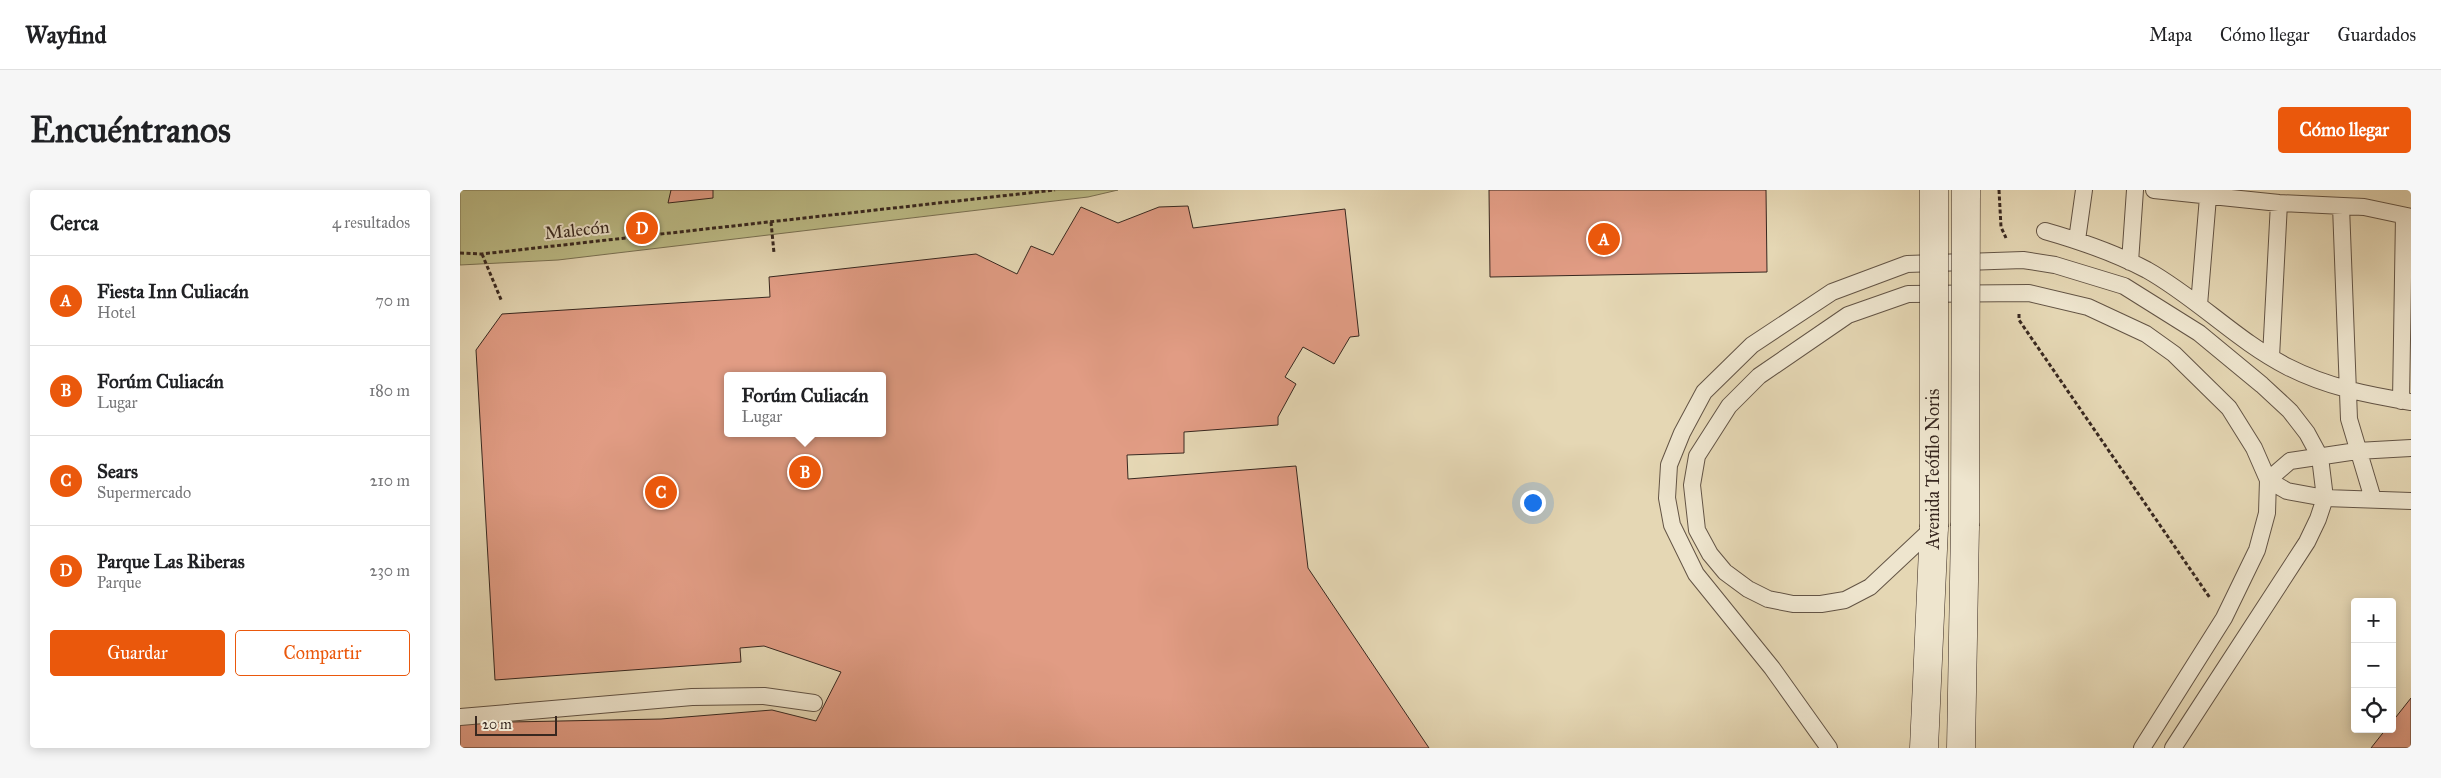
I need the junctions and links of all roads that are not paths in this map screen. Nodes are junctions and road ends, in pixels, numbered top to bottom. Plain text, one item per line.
1 (1934, 190) edge
2 (1966, 190) edge
3 (2084, 190) edge
4 (2135, 190) edge
5 (2154, 190) edge
6 (2208, 197) junction
7 (2279, 203) junction
8 (2341, 206) junction
9 (2408, 216) edge
10 (2045, 231) dead end
11 (2077, 240) junction
12 (2130, 262) junction
13 (2199, 305) junction
14 (2271, 358) junction
15 (2348, 391) junction
16 (1704, 392) junction
17 (2406, 402) edge
18 (1729, 406) junction
19 (2411, 448) edge
20 (2357, 451) junction
21 (2320, 457) junction
22 (2268, 480) junction
23 (2324, 498) junction
24 (2373, 499) junction
25 (2411, 501) edge
26 (1934, 527) junction
27 (814, 703) dead end
28 (460, 717) edge
29 (1966, 742) edge
30 (1829, 748) edge
31 (1924, 748) edge
32 (2142, 748) edge
33 (2173, 748) edge

1 - 26 main road, Avenida Teófilo Noris, bridge
2 - 29 main road, Avenida Teófilo Noris, bridge
3 - 11 lane
4 - 12 lane
5 - 6 lane
6 - 7 lane
6 - 13 lane
7 - 8 lane
7 - 14 lane
8 - 9 lane
8 - 15 lane
9 - 17 lane
10 - 11 lane
11 - 12 lane
12 - 13 lane
13 - 14 lane
14 - 15 lane
15 - 17 lane
15 - 20 lane
16 - 18 lane
16 - 21 lane
16 - 30 lane
18 - 22 lane
18 - 26 lane
19 - 20 lane
20 - 21 lane
20 - 24 lane
21 - 22 lane
21 - 23 lane
22 - 23 lane
22 - 32 lane
23 - 24 lane
23 - 33 lane
24 - 25 lane
26 - 31 main road, Avenida Teófilo Noris
27 - 28 lane

